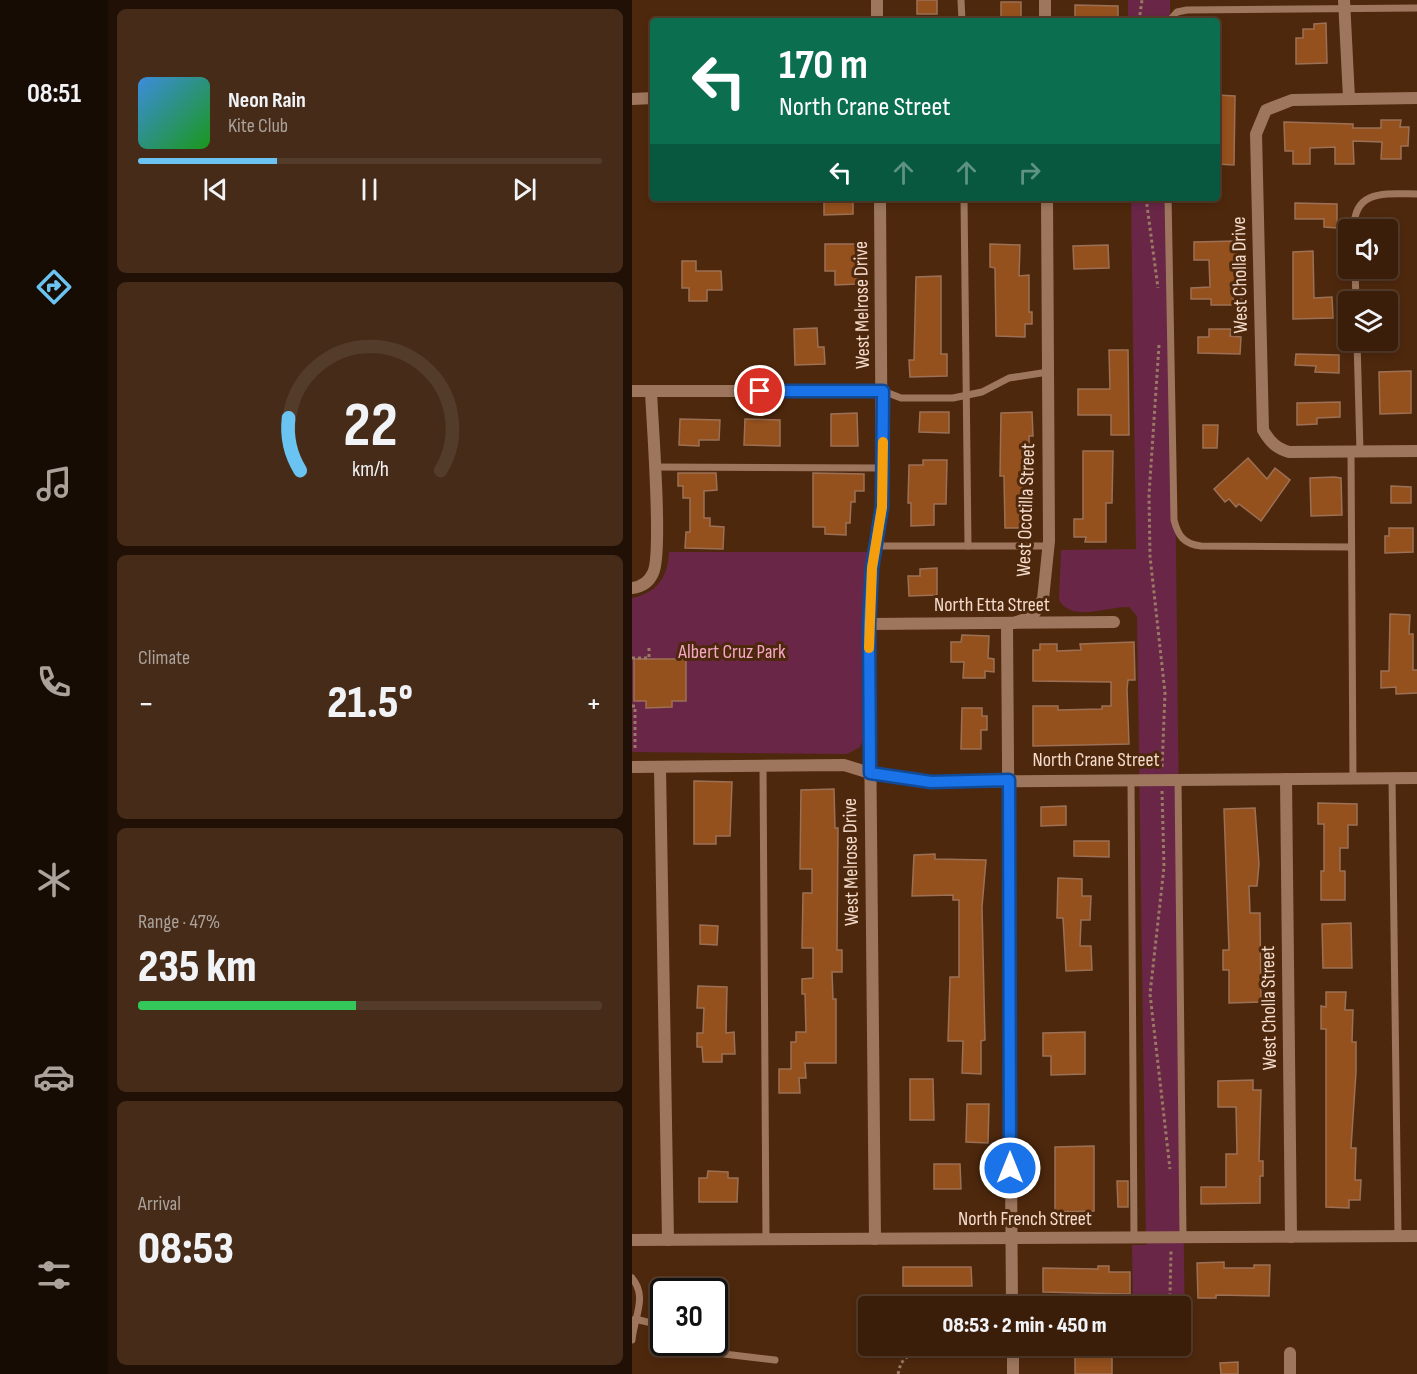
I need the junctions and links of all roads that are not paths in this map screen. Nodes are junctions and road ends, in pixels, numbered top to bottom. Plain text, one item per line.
1 (877, 0) edge
2 (961, 0) edge
3 (1045, 0) edge
4 (1344, 4) edge
5 (1418, 8) edge
6 (877, 18) edge
7 (962, 18) edge
8 (1045, 18) edge
9 (1172, 18) edge
10 (650, 98) edge
11 (1349, 98) junction
12 (1418, 98) edge
13 (632, 99) edge
14 (1418, 194) edge
15 (880, 201) edge
16 (964, 201) edge
17 (1047, 201) edge
18 (1168, 201) edge
19 (1356, 219) edge
20 (1357, 351) edge
21 (1048, 372) junction
22 (632, 391) edge
23 (651, 391) junction
24 (883, 391) junction
25 (966, 396) junction
26 (1418, 451) edge
27 (1355, 453) junction
28 (654, 467) junction
29 (882, 468) junction
30 (876, 546) junction
31 (968, 546) junction
32 (1048, 546) junction
33 (1351, 547) junction
34 (632, 588) edge
35 (1114, 622) dead end
36 (869, 624) junction
37 (1007, 625) junction
38 (763, 766) junction
39 (632, 767) edge
40 (660, 768) junction
41 (870, 773) junction
42 (1392, 778) junction
43 (1418, 778) edge
44 (1131, 779) junction
45 (1178, 779) junction
46 (1286, 779) junction
47 (1353, 779) junction
48 (1009, 780) junction
49 (1398, 1236) junction
50 (1418, 1236) edge
51 (1177, 1237) junction
52 (1291, 1237) junction
53 (1010, 1238) junction
54 (1134, 1238) junction
55 (766, 1239) junction
56 (875, 1239) junction
57 (632, 1240) edge
58 (668, 1240) junction
59 (632, 1278) edge
60 (1012, 1296) edge
61 (635, 1319) junction
62 (650, 1323) edge
63 (632, 1340) edge
64 (1290, 1353) dead end
65 (728, 1354) edge
66 (1013, 1356) edge
67 (774, 1360) dead end
68 (1013, 1374) edge
69 (1290, 1374) edge

1 - 6 street
2 - 7 lane
3 - 8 street
4 - 5 lane
4 - 9 lane
4 - 11 street
10 - 13 street
11 - 12 street, West Cholla Drive
11 - 27 street, West Cholla Drive
14 - 19 lane
15 - 24 street, West Melrose Drive
16 - 25 lane
17 - 21 street, West Ocotilla Street
18 - 33 lane
20 - 27 lane
21 - 25 lane
21 - 32 street, West Ocotilla Street
22 - 23 street
23 - 24 street
23 - 28 street
24 - 25 lane
24 - 29 street, West Melrose Drive
25 - 31 lane
26 - 27 street, West Cholla Drive
27 - 33 lane
28 - 29 lane
28 - 34 street
29 - 30 street, West Melrose Drive
30 - 31 lane
30 - 36 street, West Melrose Drive
31 - 32 lane
32 - 37 street, West Ocotilla Street
33 - 47 lane
35 - 37 street, North Etta Street
36 - 37 street, North Etta Street
36 - 41 street, West Melrose Drive
37 - 48 street
38 - 40 street, North Crane Street
38 - 41 street, North Crane Street
38 - 55 lane
39 - 40 street, North Crane Street
40 - 58 street
41 - 48 street, North Crane Street
41 - 56 street, West Melrose Drive
42 - 43 street, North Crane Street
42 - 47 street, North Crane Street
42 - 49 lane
44 - 45 street, North Crane Street
44 - 48 street, North Crane Street
44 - 54 lane
45 - 46 street, North Crane Street
45 - 51 lane
46 - 47 street, North Crane Street
46 - 52 street, West Cholla Street
48 - 53 street
49 - 50 street, North French Street
49 - 52 street, North French Street
51 - 52 street, North French Street
51 - 54 street, North French Street
53 - 54 street, North French Street
53 - 56 street, North French Street
53 - 60 street
55 - 56 street, North French Street
55 - 58 street, North French Street
57 - 58 street, North French Street
59 - 61 lane
61 - 62 lane
61 - 63 lane
64 - 69 street
65 - 67 lane
66 - 68 street

